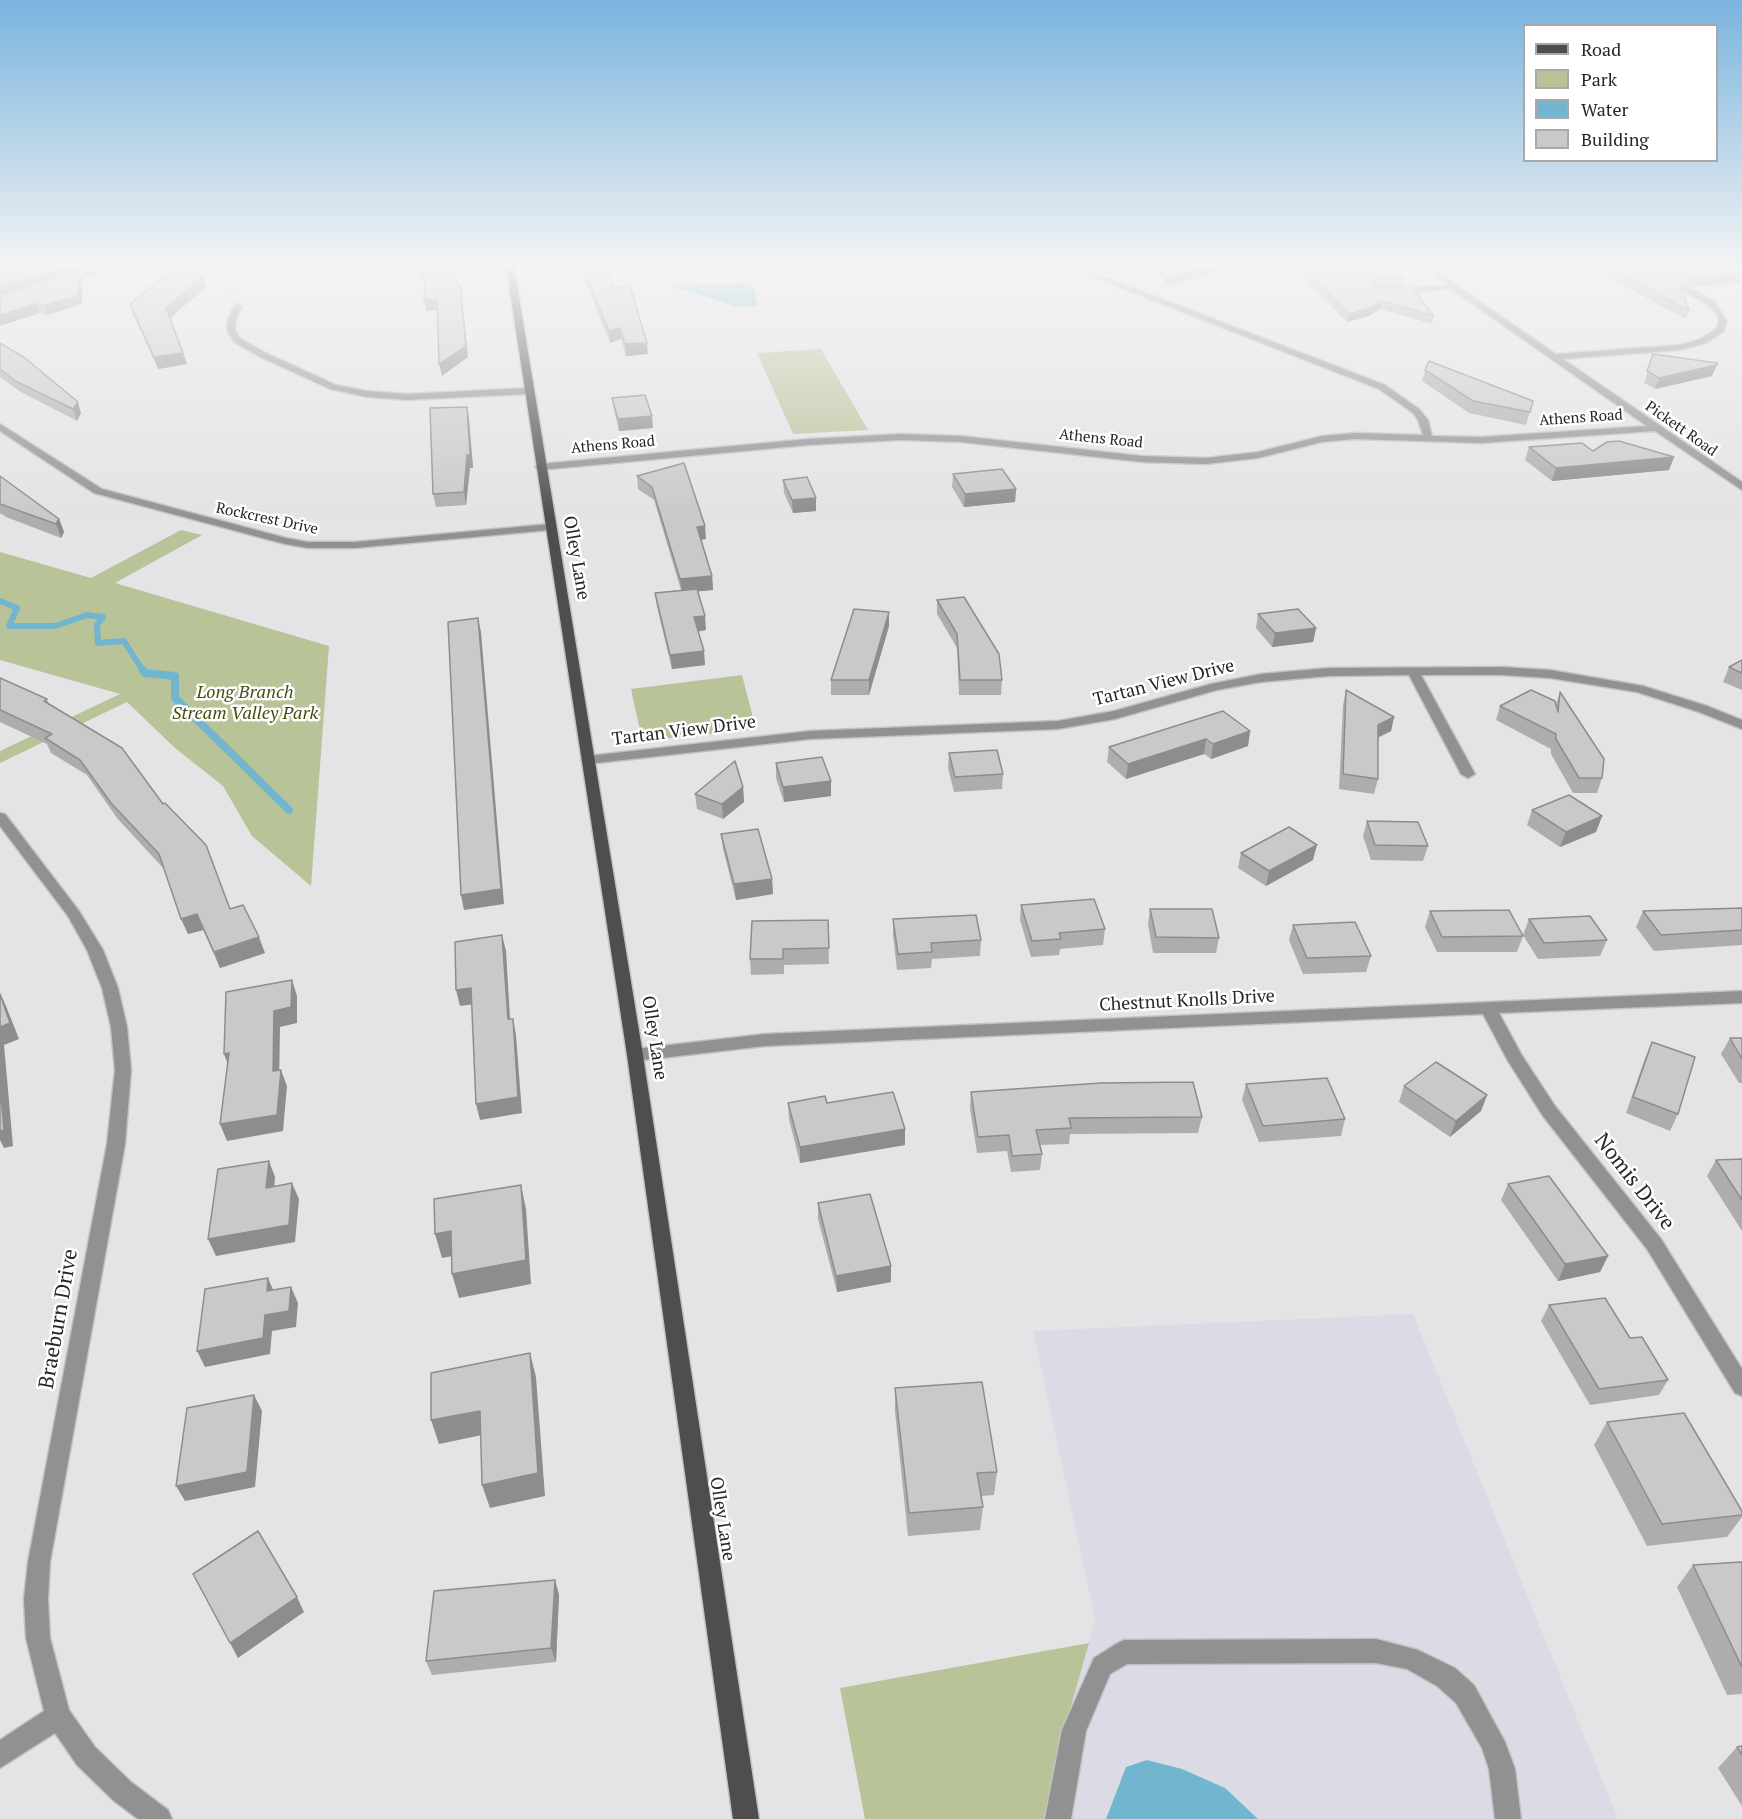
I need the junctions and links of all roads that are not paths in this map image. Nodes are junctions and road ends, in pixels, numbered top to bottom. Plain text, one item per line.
1 (256, 351) edge
2 (522, 351) edge
3 (1289, 351) edge
4 (1546, 351) edge
5 (1636, 351) edge
6 (1555, 357) junction
7 (528, 391) junction
8 (0, 428) edge
9 (1656, 428) junction
10 (1428, 437) junction
11 (540, 467) junction
12 (1742, 487) edge
13 (549, 527) junction
14 (1413, 672) junction
15 (1742, 726) edge
16 (588, 760) junction
17 (1468, 774) dead end
18 (0, 816) edge
19 (1742, 997) edge
20 (1487, 1007) junction
21 (635, 1055) junction
22 (1742, 1387) edge
23 (58, 1716) junction
24 (0, 1755) edge
25 (159, 1819) edge
26 (746, 1819) edge
27 (1058, 1819) edge
28 (1508, 1819) edge

1 - 7 street
2 - 7 main road, Olley Lane
3 - 10 street
4 - 6 street, Pickett Road
5 - 6 street
6 - 9 street, Pickett Road
7 - 11 main road, Olley Lane
8 - 13 street, Rockcrest Drive
9 - 10 street, Athens Road
9 - 12 street, Pickett Road
10 - 11 street, Athens Road
11 - 13 main road, Olley Lane
13 - 16 main road, Olley Lane
14 - 15 street, Tartan View Drive
14 - 16 street, Tartan View Drive
14 - 17 street
16 - 21 main road, Olley Lane
18 - 23 street, Braeburn Drive
19 - 20 street, Chestnut Knolls Drive
20 - 21 street, Chestnut Knolls Drive
20 - 22 street, Nomis Drive
21 - 26 main road, Olley Lane
23 - 24 street
23 - 25 street, Braeburn Drive
27 - 28 street

